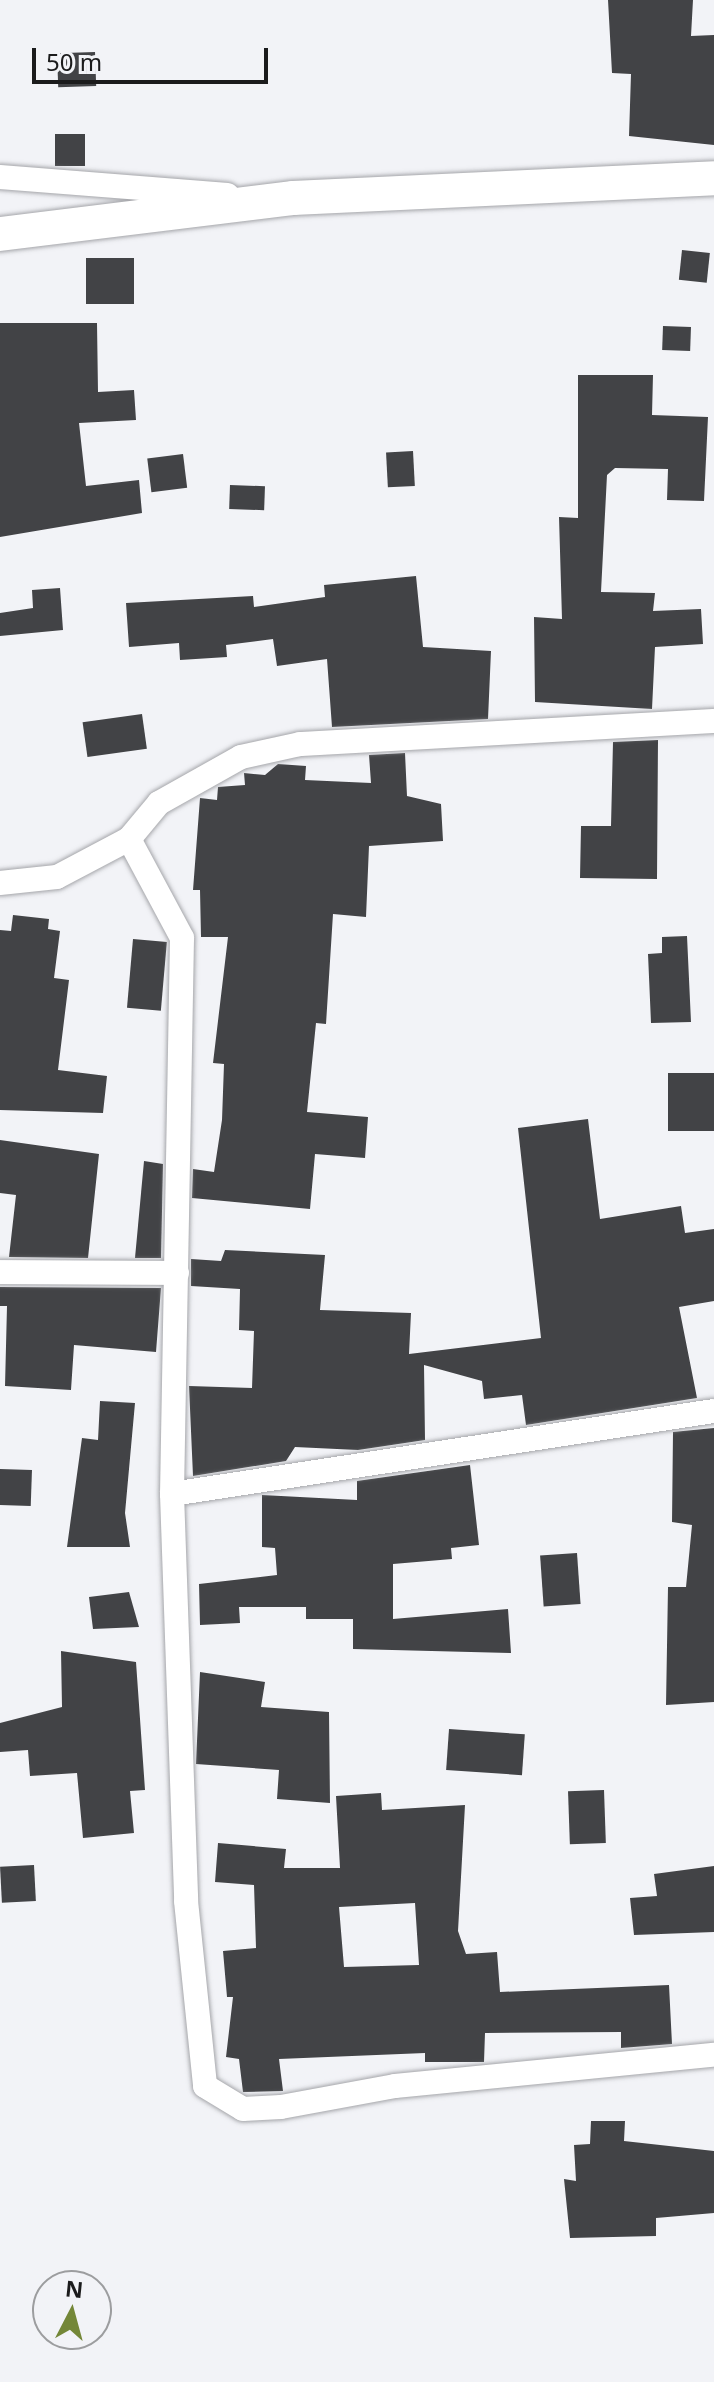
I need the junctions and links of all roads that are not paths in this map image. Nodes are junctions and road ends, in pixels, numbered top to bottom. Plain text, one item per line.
1 (0, 177) edge
2 (714, 178) edge
3 (294, 198) junction
4 (0, 234) edge
5 (714, 721) edge
6 (129, 839) junction
7 (0, 883) edge
8 (0, 1272) edge
9 (177, 1273) junction
10 (714, 1411) edge
11 (172, 1494) junction
12 (714, 2055) edge

1 - 3 street
2 - 3 street
3 - 4 street
5 - 6 street
6 - 7 street
6 - 9 street
8 - 9 street
9 - 11 street
10 - 11 street
11 - 12 street

